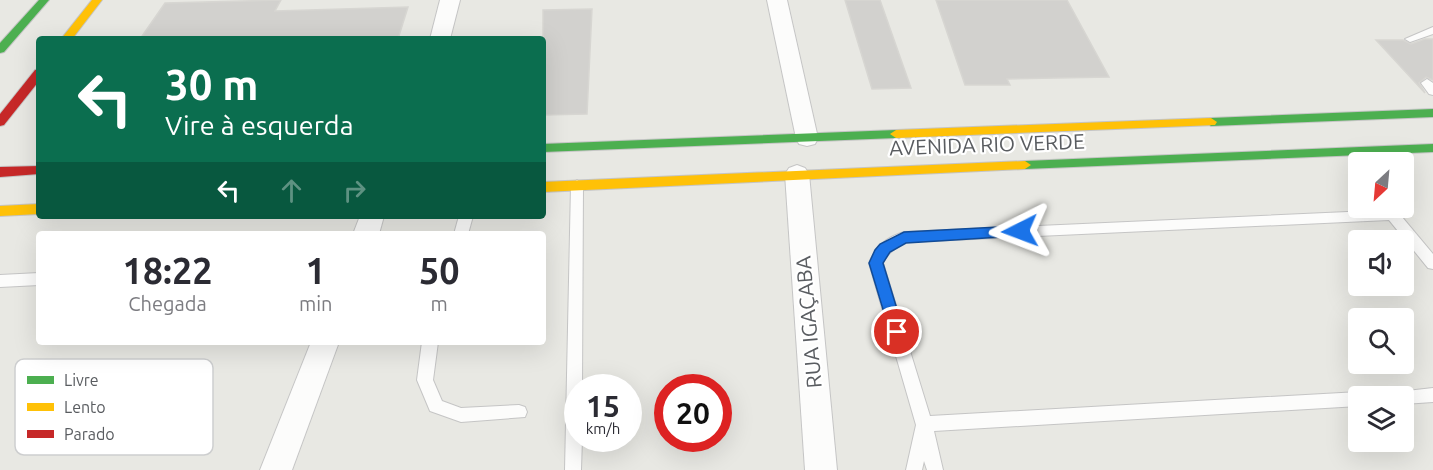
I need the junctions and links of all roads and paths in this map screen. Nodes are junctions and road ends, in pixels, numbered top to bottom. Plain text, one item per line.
1 (44, 0) edge
2 (97, 0) edge
3 (450, 0) edge
4 (777, 0) edge
5 (1433, 30) edge
6 (68, 36) edge
7 (441, 36) edge
8 (1410, 39) dead end
9 (0, 50) edge
10 (36, 77) edge
11 (1433, 113) edge
12 (0, 122) edge
13 (807, 138) junction
14 (546, 148) edge
15 (1433, 148) edge
16 (36, 170) edge
17 (0, 172) edge
18 (797, 174) junction
19 (578, 185) junction
20 (546, 187) edge
21 (36, 209) edge
22 (0, 211) edge
23 (1433, 264) edge
24 (36, 279) edge
25 (0, 281) edge
26 (324, 345) edge
27 (430, 345) edge
28 (1433, 395) edge
29 (1414, 396) edge
30 (1348, 400) edge
31 (519, 412) dead end
32 (924, 423) junction
33 (276, 470) edge
34 (573, 470) edge
35 (821, 470) edge
36 (914, 470) edge
37 (935, 470) edge

1 - 9 main road
2 - 6 main road
3 - 7 street
4 - 13 street
5 - 8 lane
10 - 12 main road
11 - 13 main road, AVENIDA RIO VERDE
13 - 14 main road, AVENIDA RIO VERDE
15 - 18 main road, AVENIDA RIO VERDE
16 - 17 main road
18 - 19 main road, AVENIDA RIO VERDE
18 - 35 street, RUA IGAÇABA
19 - 20 main road, AVENIDA RIO VERDE
19 - 34 lane
21 - 22 main road
23 - 32 lane
24 - 25 lane
26 - 33 street
27 - 31 lane
28 - 29 lane
30 - 32 lane
32 - 36 lane
32 - 37 lane

